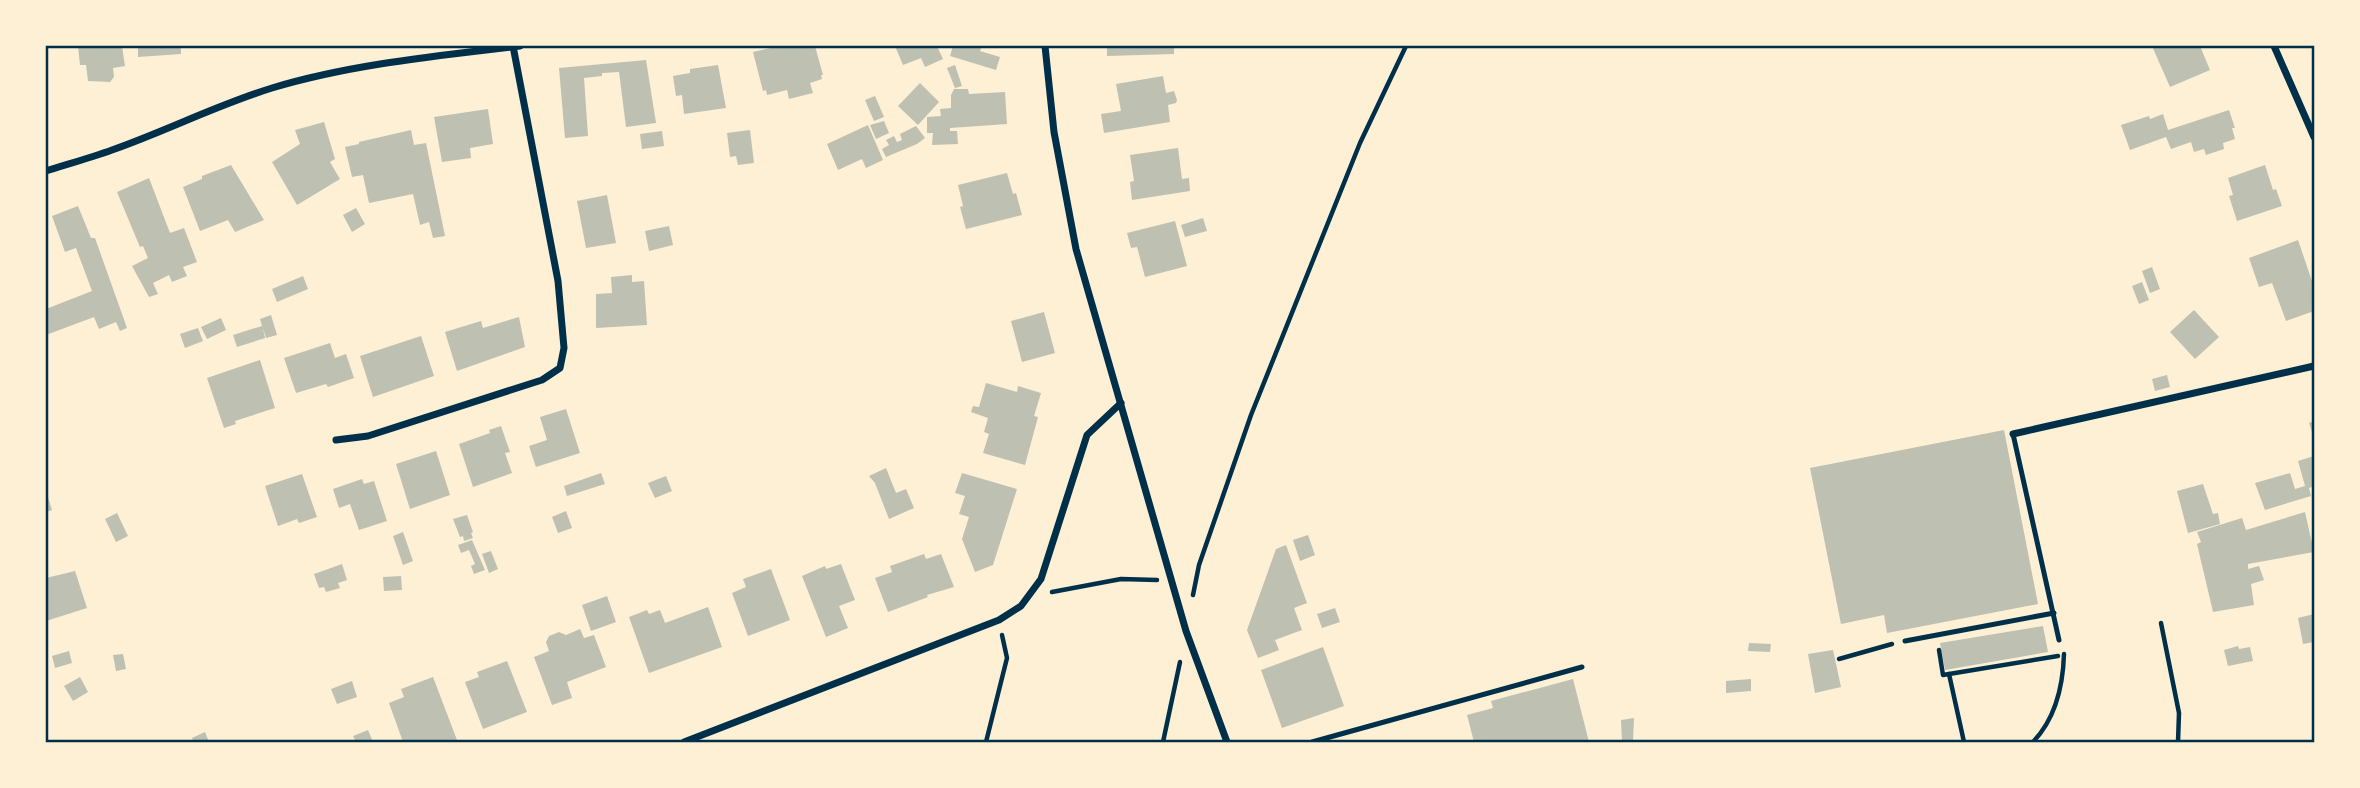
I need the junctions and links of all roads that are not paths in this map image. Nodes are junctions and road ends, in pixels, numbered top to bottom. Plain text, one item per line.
1 (513, 46) edge
2 (520, 46) edge
3 (1045, 46) edge
4 (2274, 46) edge
5 (2315, 136) edge
6 (46, 171) edge
7 (2315, 366) edge
8 (1121, 403) junction
9 (2013, 433) joint
10 (336, 440) dead end
11 (2054, 613) junction
12 (2059, 640) road end
13 (1905, 641) road end
14 (1581, 667) dead end
15 (684, 743) edge
16 (1227, 743) edge
17 (1312, 743) edge

1 - 2 street
1 - 6 street
1 - 10 street
3 - 8 street
4 - 5 street
7 - 9 street
8 - 15 street
8 - 16 street
9 - 11 lane
11 - 12 lane
11 - 13 lane
14 - 17 lane

